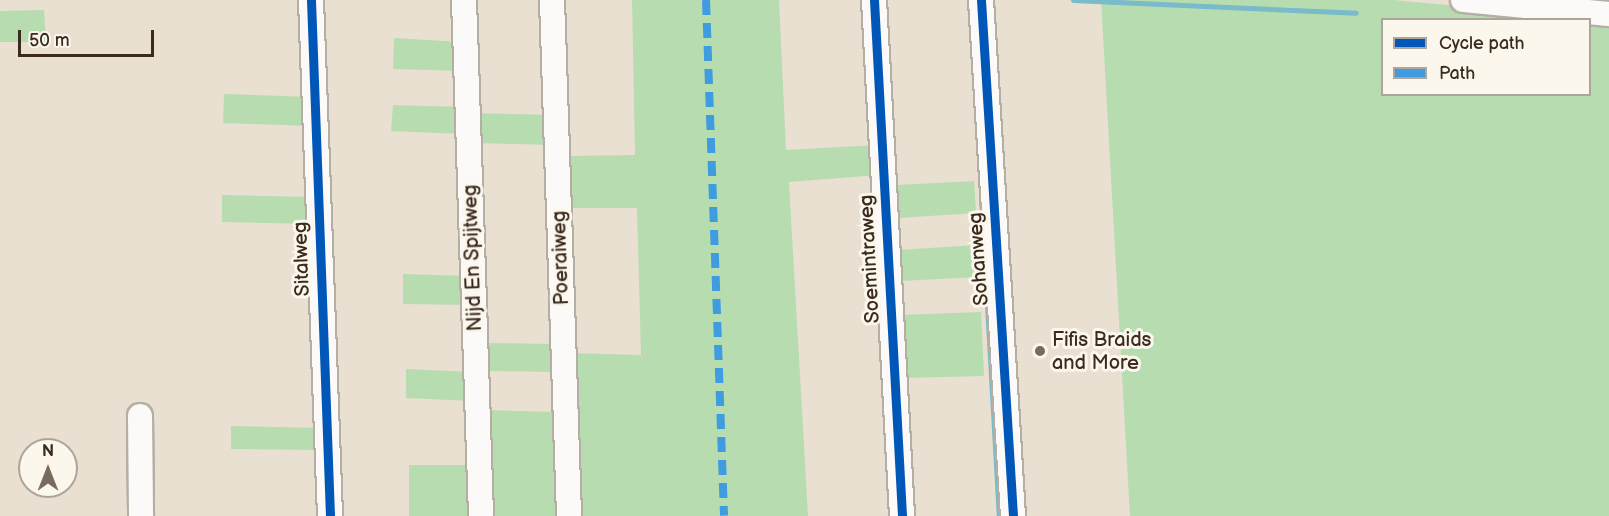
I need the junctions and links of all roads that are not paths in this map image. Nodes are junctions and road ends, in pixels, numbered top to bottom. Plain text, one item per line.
1 (311, 0) edge
2 (464, 0) edge
3 (552, 0) edge
4 (874, 0) edge
5 (981, 0) edge
6 (1463, 0) edge
7 (1609, 14) edge
8 (140, 416) dead end
9 (141, 516) edge
10 (330, 516) edge
11 (481, 516) edge
12 (569, 516) edge
13 (902, 516) edge
14 (1013, 516) edge

1 - 10 street, Sitalweg
2 - 11 street, Nijd En Spijtweg
3 - 12 street, Poeraiweg
4 - 13 street, Soemintraweg
5 - 14 street, Sohanweg
6 - 7 street
8 - 9 street

